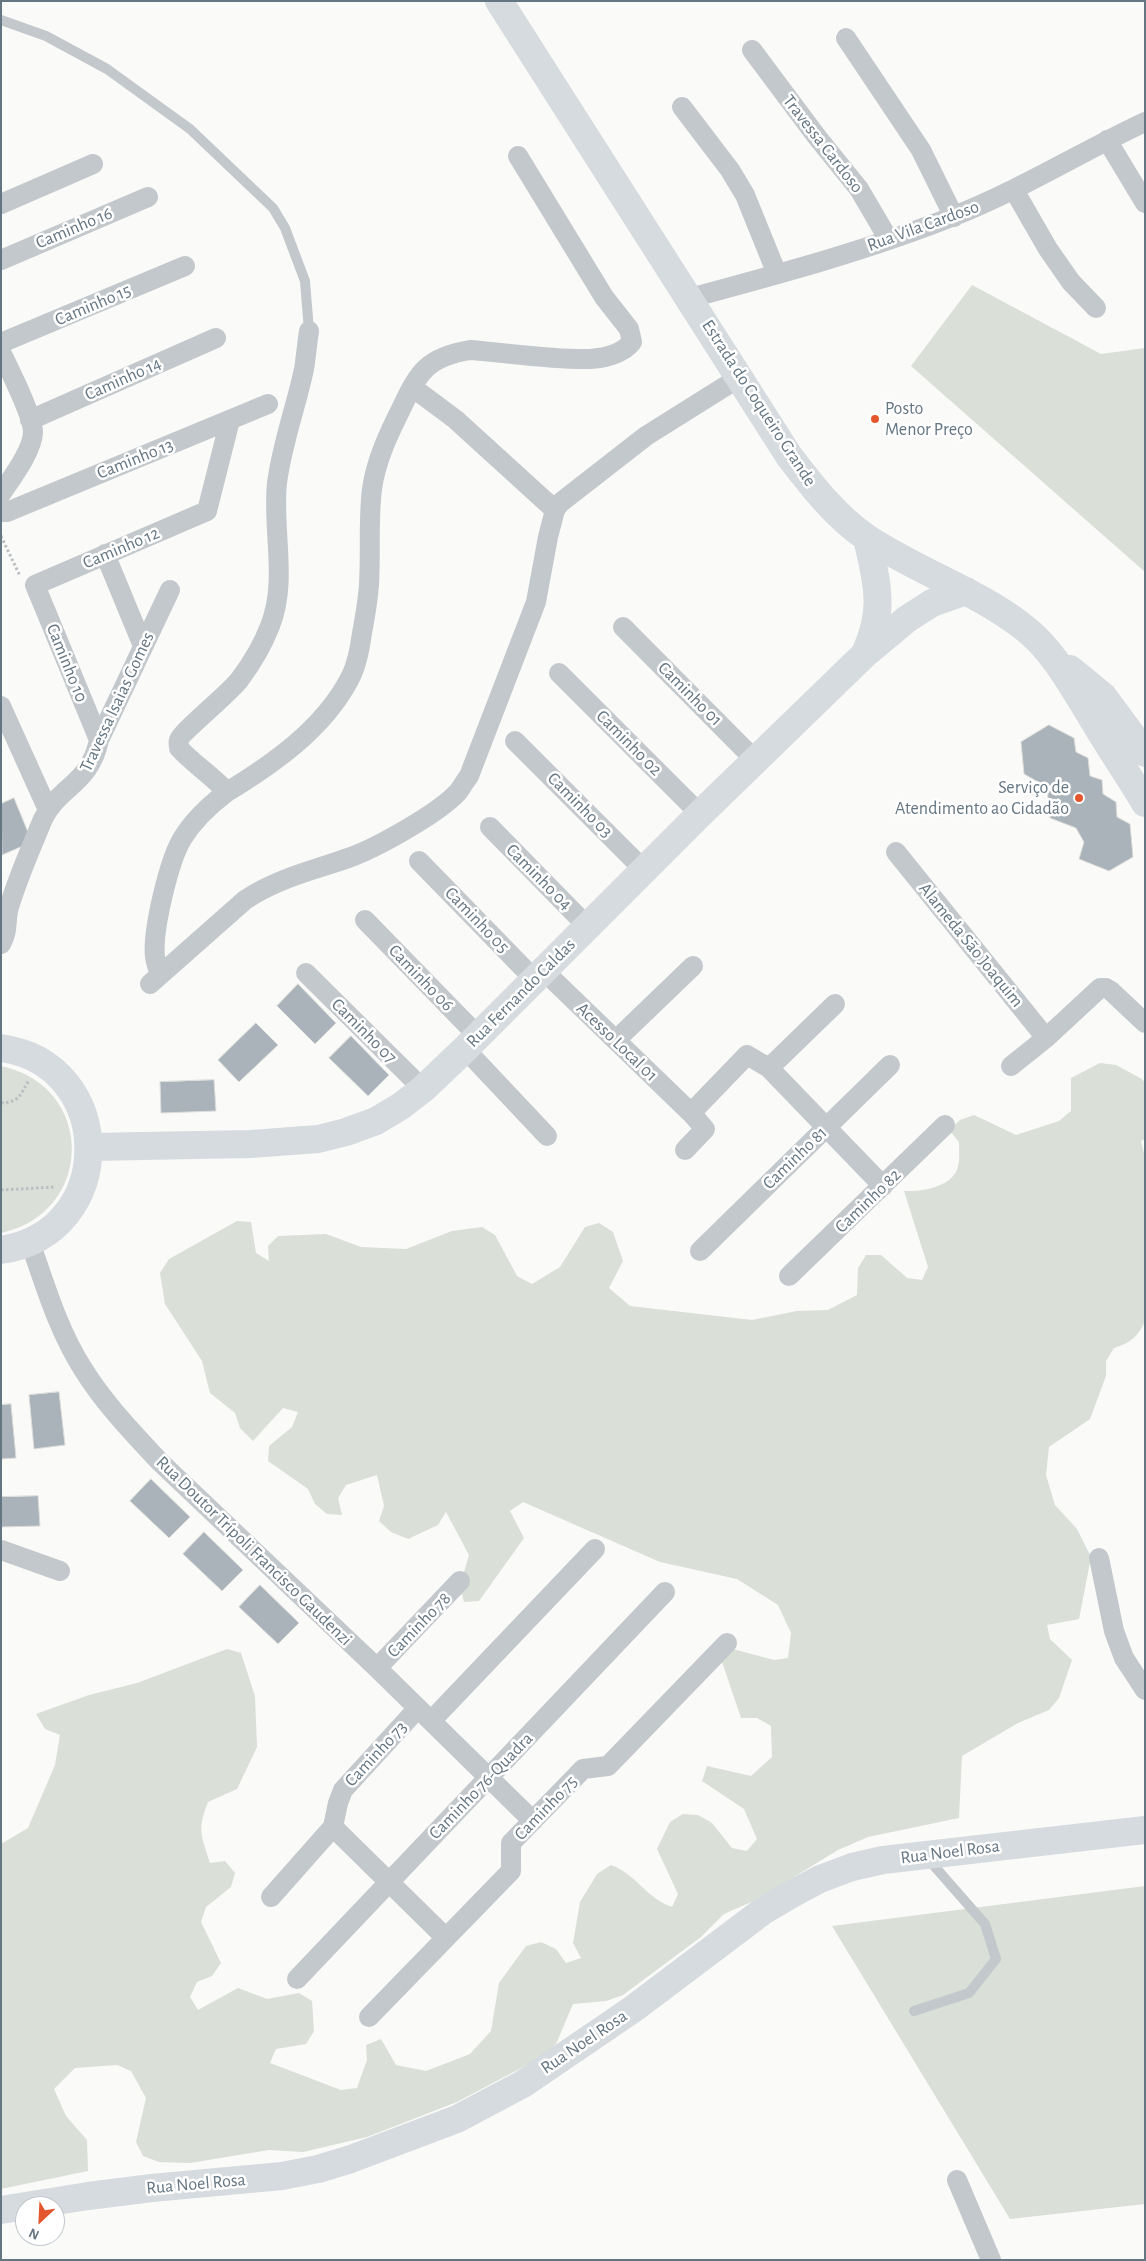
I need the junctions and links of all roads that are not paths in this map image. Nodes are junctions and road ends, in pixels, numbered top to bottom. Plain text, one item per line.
1 (499, 1) edge
2 (1, 20) edge
3 (846, 38) dead end
4 (752, 50) dead end
5 (682, 106) dead end
6 (1145, 122) edge
7 (1107, 140) junction
8 (518, 156) dead end
9 (93, 164) dead end
10 (1014, 190) junction
11 (148, 197) dead end
12 (1145, 203) edge
13 (1, 204) edge
14 (954, 217) junction
15 (889, 240) junction
16 (1, 260) edge
17 (185, 266) dead end
18 (777, 274) junction
19 (690, 298) junction
20 (1096, 308) dead end
21 (308, 331) joint
22 (216, 338) dead end
23 (1, 343) edge
24 (1, 352) edge
25 (740, 377) junction
26 (412, 387) junction
27 (268, 404) dead end
28 (30, 420) junction
29 (230, 420) junction
30 (1, 494) edge
31 (555, 510) junction
32 (1, 512) edge
33 (867, 538) junction
34 (105, 554) junction
35 (35, 585) joint
36 (170, 590) dead end
37 (966, 591) junction
38 (878, 606) junction
39 (906, 619) junction
40 (624, 627) dead end
41 (143, 646) junction
42 (1048, 652) junction
43 (865, 654) junction
44 (559, 673) dead end
45 (1, 706) edge
46 (99, 740) junction
47 (515, 741) dead end
48 (1145, 753) edge
49 (756, 761) junction
50 (227, 792) junction
51 (1145, 803) edge
52 (48, 810) junction
53 (700, 814) junction
54 (490, 827) dead end
55 (896, 852) dead end
56 (419, 861) dead end
57 (644, 870) junction
58 (4, 903) edge
59 (365, 920) dead end
60 (588, 927) junction
61 (1, 944) edge
62 (693, 966) dead end
63 (306, 973) dead end
64 (539, 975) junction
65 (835, 1004) dead end
66 (1145, 1023) edge
67 (1046, 1038) junction
68 (616, 1040) junction
69 (472, 1042) junction
70 (1, 1048) edge
71 (890, 1065) dead end
72 (1011, 1066) dead end
73 (768, 1068) junction
74 (423, 1089) junction
75 (690, 1113) junction
76 (945, 1125) dead end
77 (826, 1127) junction
78 (547, 1136) dead end
79 (90, 1147) junction
80 (685, 1150) dead end
81 (883, 1186) junction
82 (30, 1242) junction
83 (1, 1250) edge
84 (700, 1251) dead end
85 (789, 1276) dead end
86 (595, 1549) dead end
87 (1, 1550) edge
88 (1099, 1558) dead end
89 (60, 1571) dead end
90 (460, 1581) dead end
91 (665, 1592) dead end
92 (727, 1644) dead end
93 (377, 1668) junction
94 (1145, 1690) edge
95 (424, 1715) junction
96 (489, 1778) junction
97 (533, 1821) junction
98 (333, 1827) junction
99 (1145, 1830) edge
100 (924, 1854) junction
101 (389, 1882) junction
102 (271, 1897) dead end
103 (446, 1938) junction
104 (297, 1979) dead end
105 (914, 2011) dead end
106 (369, 2017) dead end
107 (957, 2180) dead end
108 (1, 2210) edge
109 (991, 2260) edge

1 - 19 main road, Estrada do Coqueiro Grande
2 - 21 lane
3 - 14 street
4 - 15 street, Travessa Cardoso
5 - 18 street
6 - 7 street, Rua Vila Cardoso
7 - 10 street, Rua Vila Cardoso
7 - 12 street
8 - 26 street
9 - 13 street
10 - 14 street, Rua Vila Cardoso
10 - 20 street
11 - 16 street, Caminho 16
14 - 15 street, Rua Vila Cardoso
15 - 18 street, Rua Vila Cardoso
17 - 23 street, Caminho 15
18 - 19 street, Rua Vila Cardoso
19 - 25 main road, Estrada do Coqueiro Grande
21 - 50 street
22 - 28 street, Caminho 14
24 - 28 street
25 - 31 street
25 - 33 main road, Estrada do Coqueiro Grande
26 - 31 street
26 - 50 street
27 - 29 street, Caminho 13
28 - 30 street
29 - 32 street, Caminho 13
29 - 34 street, Caminho 12
31 - 50 street
33 - 37 main road, Estrada do Coqueiro Grande
33 - 38 main road, Rua Fernando Caldas
34 - 35 street, Caminho 12
34 - 41 street
35 - 46 street, Caminho 10
36 - 41 street, Travessa Isaias Gomes
37 - 39 main road, Rua Fernando Caldas
37 - 42 main road, Estrada do Coqueiro Grande
38 - 39 main road
38 - 43 main road, Rua Fernando Caldas
39 - 43 main road, Rua Fernando Caldas
40 - 49 street, Caminho 01
41 - 46 street, Travessa Isaias Gomes
42 - 48 main road
42 - 51 main road, Estrada do Coqueiro Grande
43 - 49 main road, Rua Fernando Caldas
44 - 53 street, Caminho 02
45 - 52 street
46 - 52 street, Travessa Isaias Gomes
47 - 57 street, Caminho 03
49 - 53 main road, Rua Fernando Caldas
52 - 58 street, Travessa Isaias Gomes
53 - 57 main road, Rua Fernando Caldas
54 - 60 street, Caminho 04
55 - 67 street, Alameda São Joaquim
56 - 64 street, Caminho 05
57 - 60 main road, Rua Fernando Caldas
58 - 61 street, Travessa Isaias Gomes
59 - 69 street, Caminho 06
60 - 64 main road, Rua Fernando Caldas
62 - 68 street
63 - 74 street, Caminho 07
64 - 68 street, Acesso Local 01
64 - 69 main road, Rua Fernando Caldas
65 - 73 street
66 - 67 street
67 - 72 street
68 - 75 street, Acesso Local 01
69 - 74 main road, Rua Fernando Caldas
69 - 78 street, Caminho 06
70 - 79 main road
71 - 77 street, Caminho 81
73 - 75 street
73 - 77 street
74 - 79 main road, Rua Fernando Caldas
75 - 80 street
76 - 81 street, Caminho 82
77 - 81 street
77 - 84 street, Caminho 81
79 - 82 main road
81 - 85 street, Caminho 82
82 - 83 main road
82 - 93 street, Rua Doutor Trípoli Francisco Gaudenzi
86 - 95 street, Caminho 73
87 - 89 street
88 - 94 street
90 - 93 street, Caminho 78
91 - 96 street, Caminho 76-Quadra
92 - 97 street, Caminho 75
93 - 95 street, Rua Doutor Trípoli Francisco Gaudenzi
95 - 96 street, Rua Doutor Trípoli Francisco Gaudenzi
95 - 98 street, Caminho 73
96 - 97 street, Rua Doutor Trípoli Francisco Gaudenzi
96 - 101 street, Caminho 76-Quadra
97 - 103 street, Caminho 75
98 - 101 street
98 - 102 street, Caminho 73
99 - 100 main road, Rua Noel Rosa
100 - 105 lane
100 - 108 main road, Rua Noel Rosa
101 - 103 street
101 - 104 street, Caminho 76-Quadra
103 - 106 street, Caminho 75
107 - 109 street

